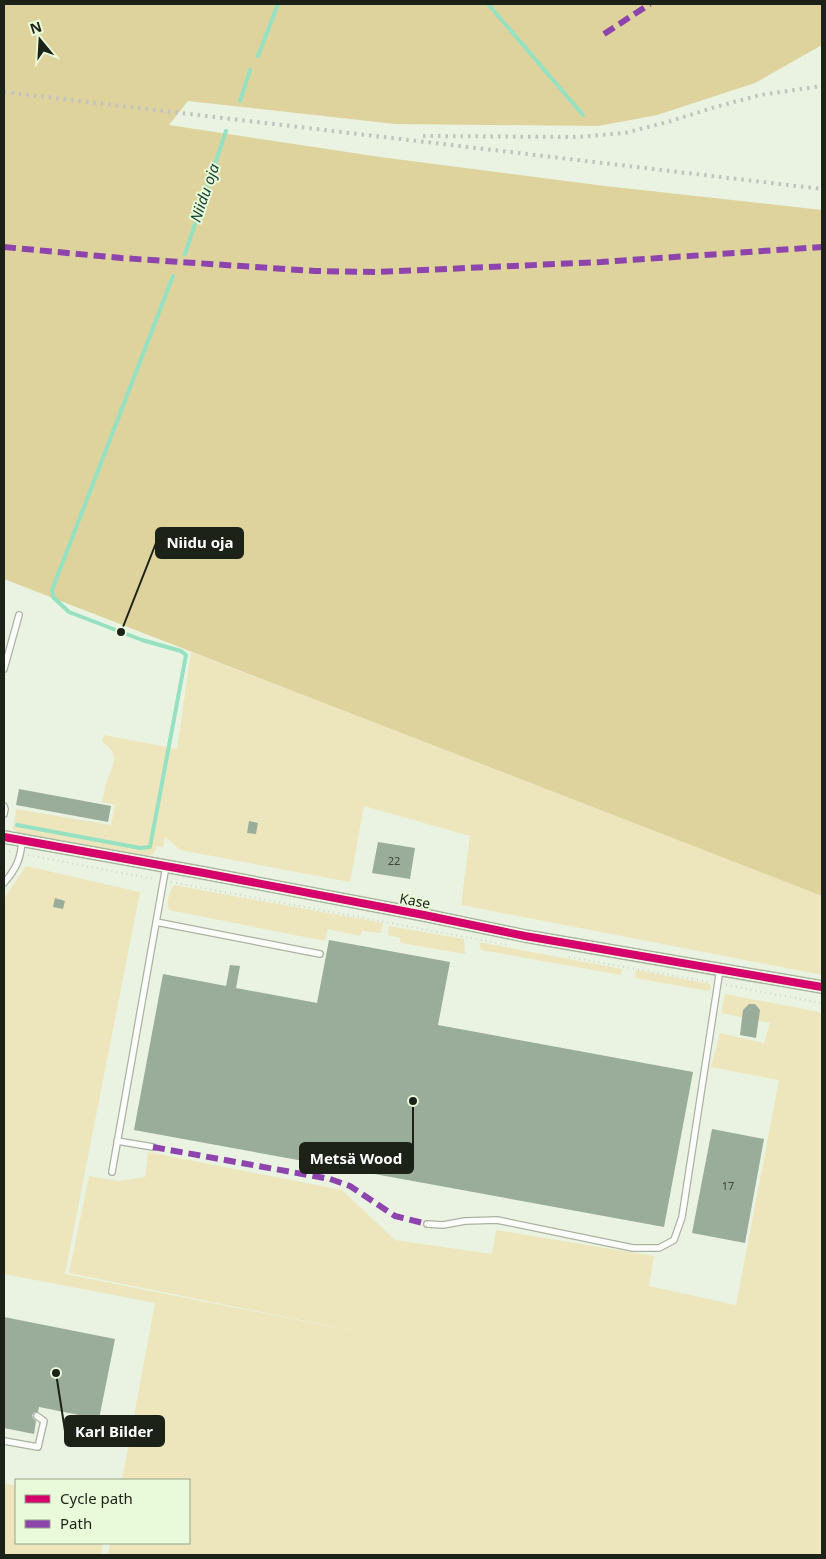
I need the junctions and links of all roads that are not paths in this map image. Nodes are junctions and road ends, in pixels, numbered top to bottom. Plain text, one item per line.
1 (19, 615) dead end
2 (4, 668) edge
3 (4, 806) edge
4 (4, 814) edge
5 (4, 837) edge
6 (22, 840) junction
7 (166, 866) junction
8 (4, 883) edge
9 (156, 922) junction
10 (320, 954) dead end
11 (720, 969) junction
12 (822, 987) edge
13 (117, 1141) junction
14 (153, 1147) dead end
15 (112, 1172) dead end
16 (427, 1224) dead end
17 (37, 1416) dead end
18 (4, 1441) edge

1 - 2 lane
3 - 4 lane
5 - 6 street, Kase
6 - 7 street, Kase
6 - 8 lane
7 - 9 lane
7 - 11 street, Kase
9 - 10 lane
9 - 13 lane
11 - 12 street, Kase
11 - 16 lane
13 - 14 lane
13 - 15 lane
17 - 18 lane

